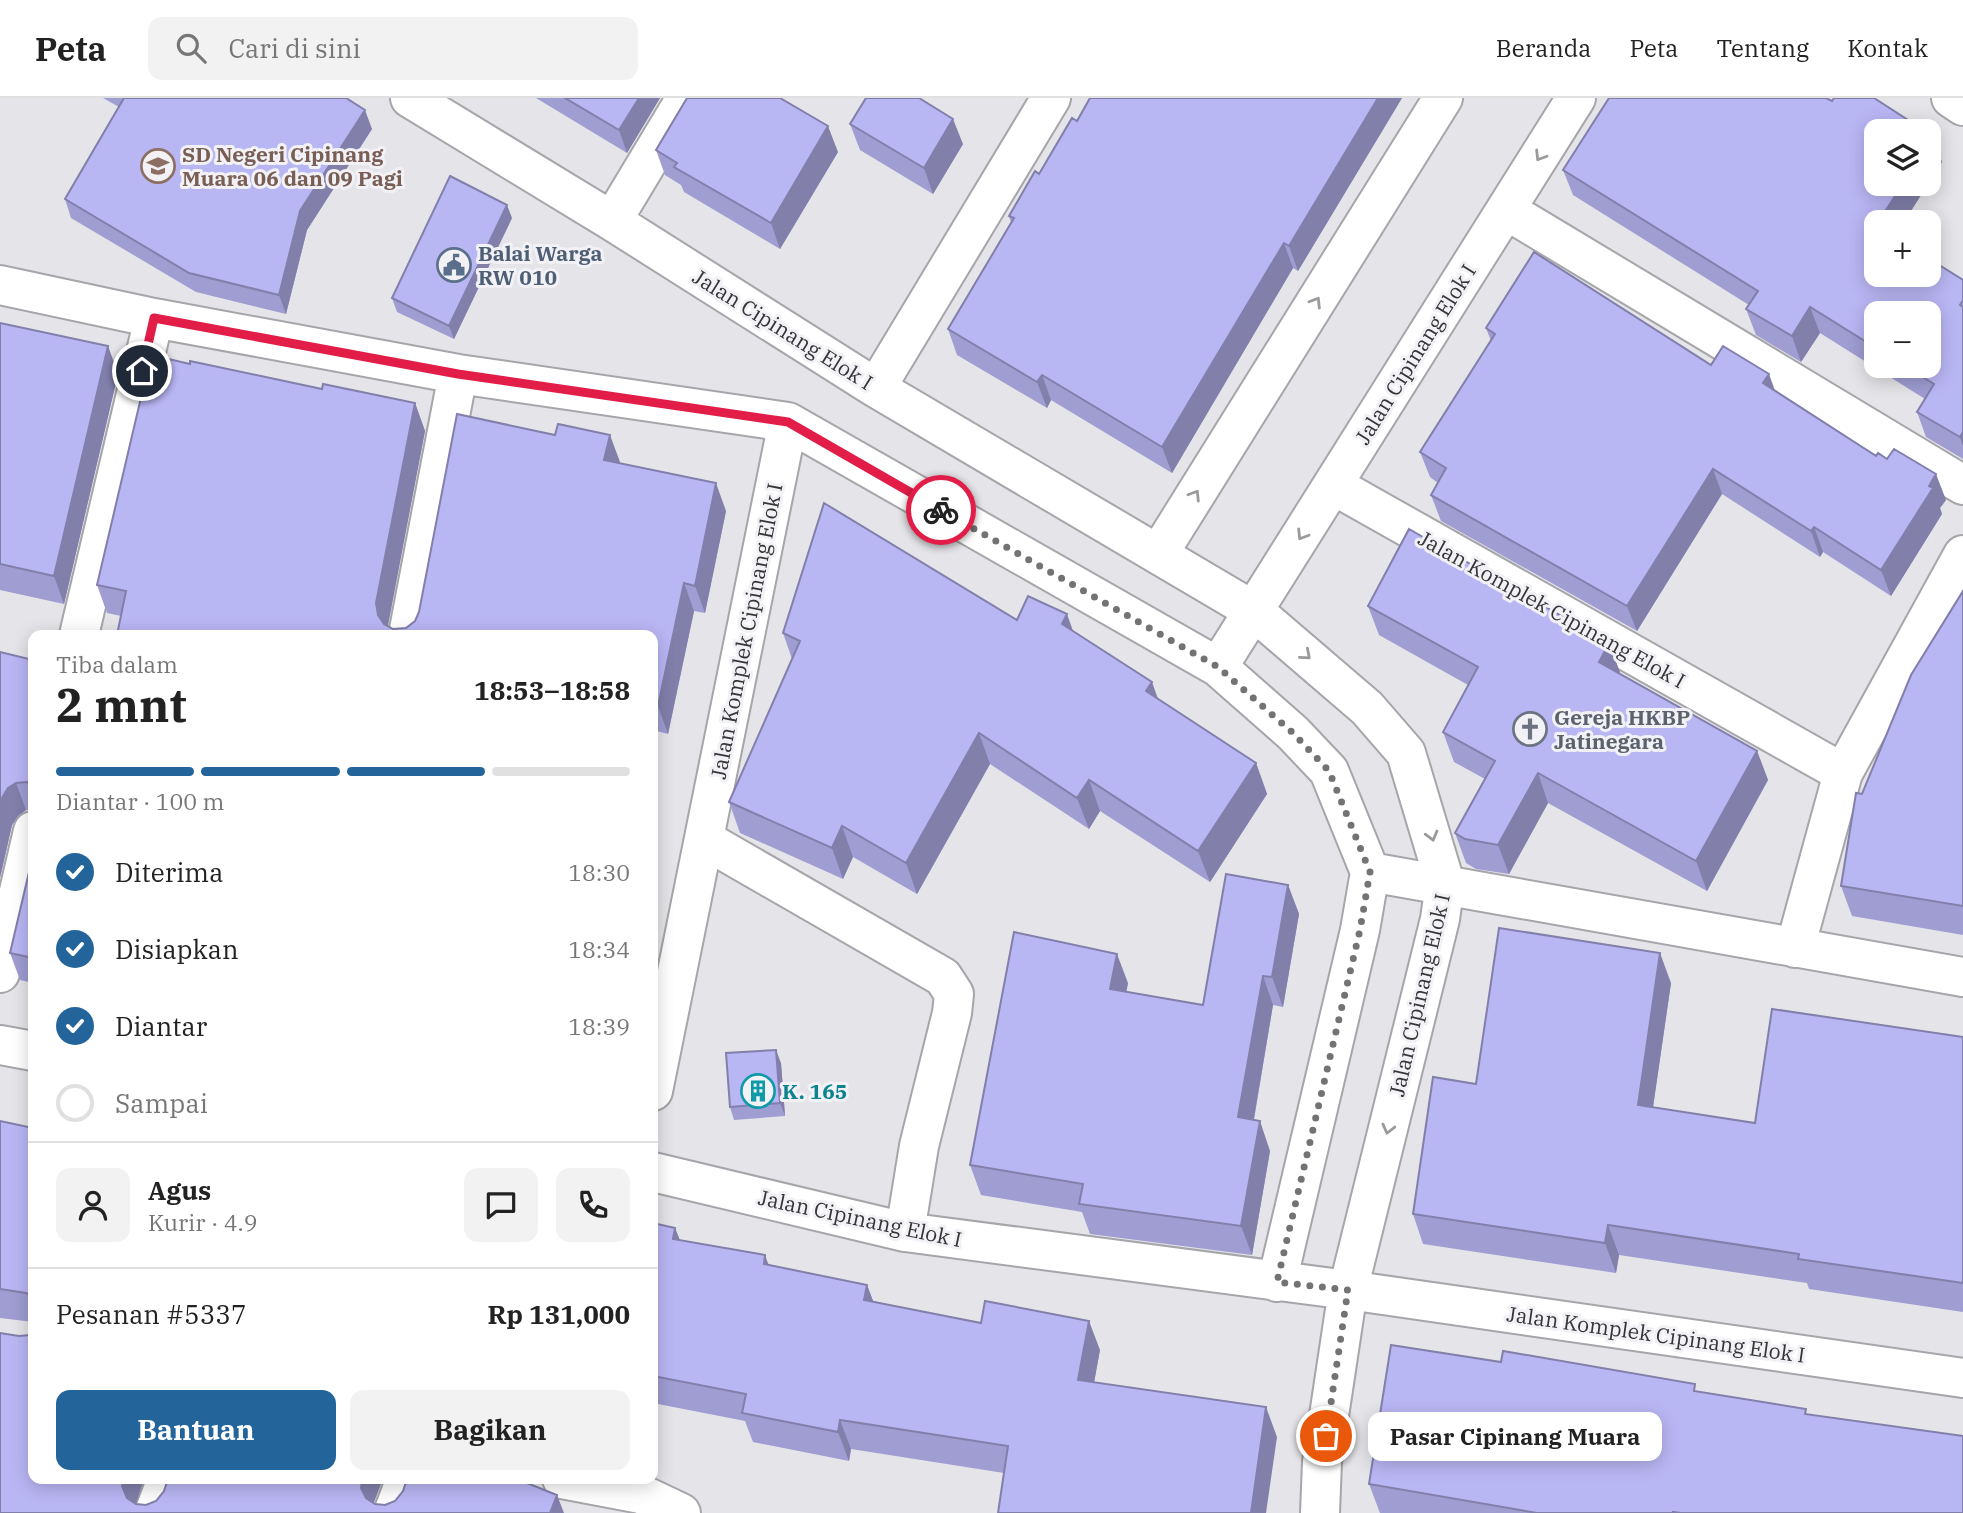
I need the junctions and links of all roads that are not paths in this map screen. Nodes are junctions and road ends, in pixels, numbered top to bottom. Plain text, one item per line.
1 (410, 98) edge
2 (685, 98) edge
3 (1051, 98) edge
4 (1443, 98) edge
5 (1576, 98) edge
6 (1951, 98) edge
7 (1963, 106) edge
8 (1506, 210) junction
9 (612, 221) junction
10 (0, 285) edge
11 (154, 318) junction
12 (458, 374) junction
13 (876, 388) junction
14 (788, 422) junction
15 (1333, 485) junction
16 (1963, 485) edge
17 (1159, 553) junction
18 (1963, 555) edge
19 (1254, 611) junction
20 (80, 630) edge
21 (409, 630) edge
22 (1218, 667) junction
23 (1843, 773) junction
24 (705, 840) junction
25 (28, 853) edge
26 (1370, 872) junction
27 (1445, 883) junction
28 (1795, 947) junction
29 (0, 973) edge
30 (1963, 977) edge
31 (0, 1045) edge
32 (28, 1050) edge
33 (658, 1067) edge
34 (658, 1173) edge
35 (905, 1232) junction
36 (1277, 1282) junction
37 (1348, 1290) junction
38 (1963, 1378) edge
39 (165, 1484) edge
40 (404, 1484) edge
41 (588, 1484) edge
42 (154, 1513) edge
43 (393, 1513) edge
44 (681, 1513) edge
45 (1320, 1513) edge

1 - 9 street, Jalan Cipinang Elok I
2 - 9 street
3 - 13 street
17 -> 4 street
5 -> 8 street, Jalan Cipinang Elok I
6 - 7 street
8 - 15 street, Jalan Cipinang Elok I
8 - 16 street
9 - 13 street, Jalan Cipinang Elok I
10 - 11 street
11 - 12 street
11 - 20 street
12 - 14 street
12 - 21 street
13 - 17 street, Jalan Cipinang Elok I
14 - 22 street
14 - 24 street, Jalan Komplek Cipinang Elok I
15 -> 19 street, Jalan Cipinang Elok I
15 - 23 street, Jalan Komplek Cipinang Elok I
17 - 19 street, Jalan Cipinang Elok I
18 - 23 street
19 - 22 street, Jalan Cipinang Elok I
19 -> 27 street, Jalan Cipinang Elok I
22 - 26 street
23 - 28 street
24 - 33 street, Jalan Komplek Cipinang Elok I
24 - 35 street
25 - 29 street
26 - 27 street
26 - 36 street
27 - 28 street
27 -> 37 street, Jalan Cipinang Elok I
28 - 30 street
31 - 32 street
34 - 35 street, Jalan Cipinang Elok I
35 - 36 street, Jalan Cipinang Elok I
36 - 37 street, Jalan Cipinang Elok I
37 - 38 street, Jalan Komplek Cipinang Elok I
37 - 45 street
39 - 42 street
40 - 43 street
41 - 44 street

